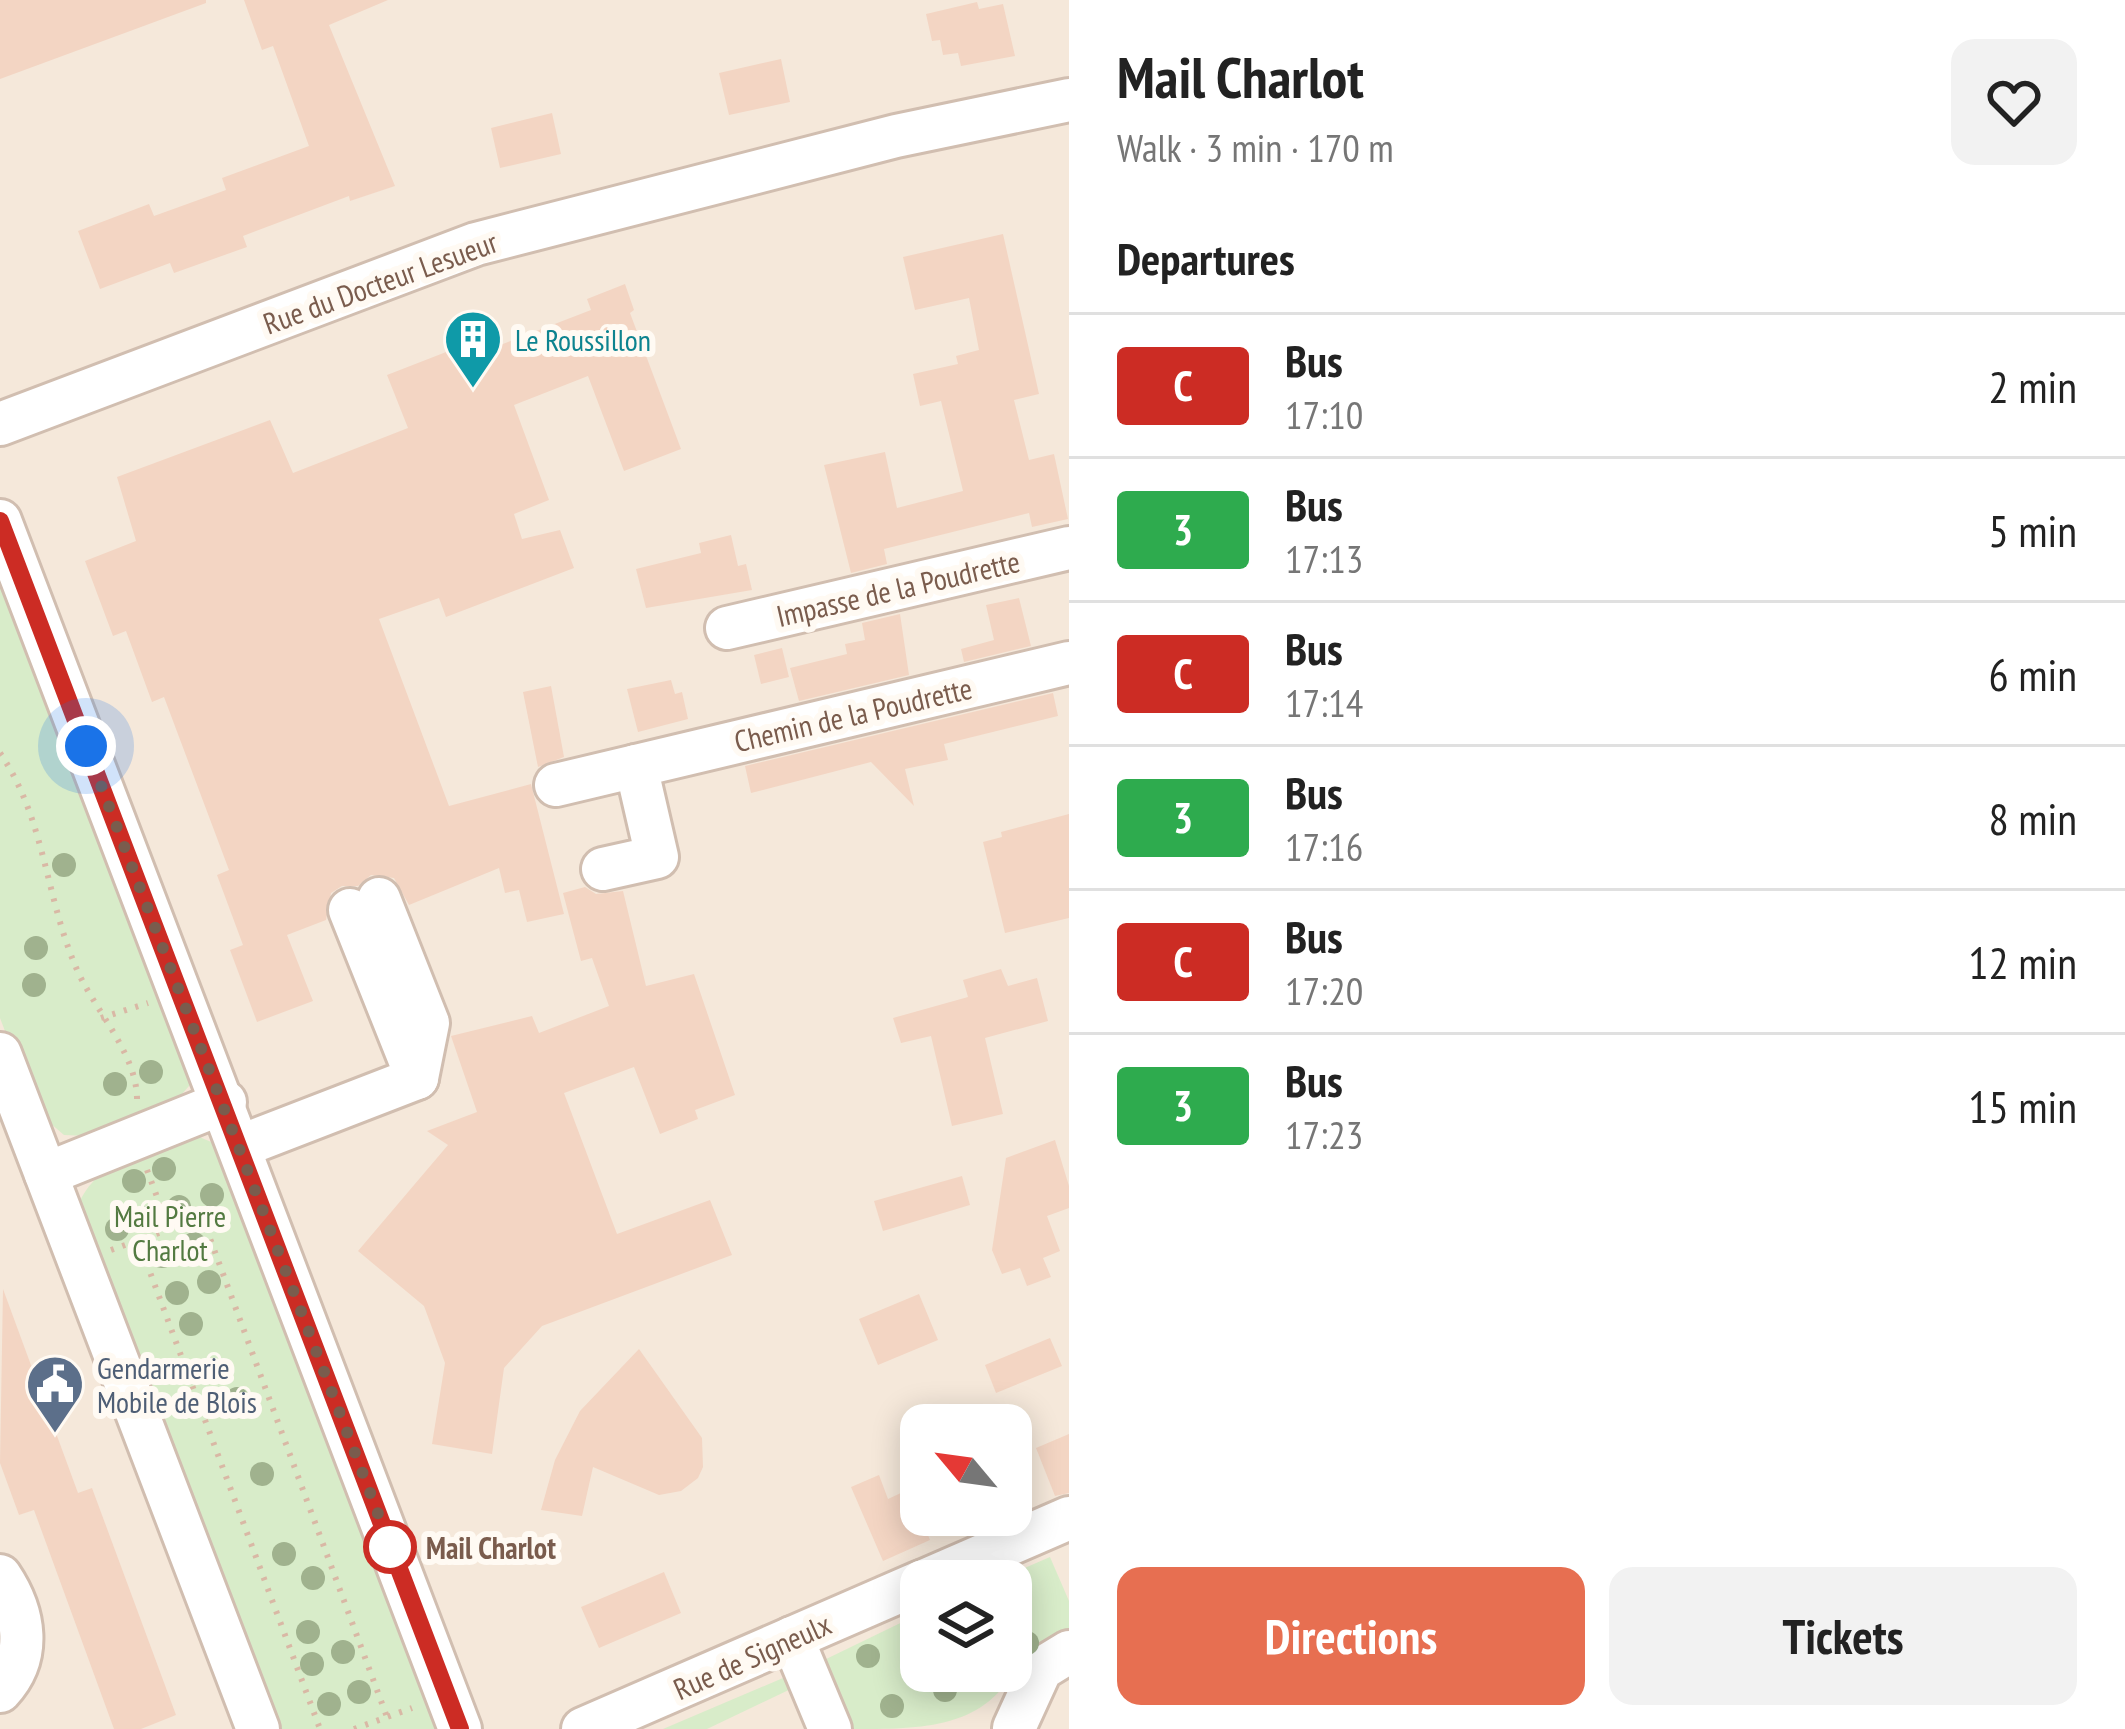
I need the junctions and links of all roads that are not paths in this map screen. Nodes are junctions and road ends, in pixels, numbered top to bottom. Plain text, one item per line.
1 (1069, 100) edge
2 (1069, 130) edge
3 (769, 173) junction
4 (0, 424) edge
5 (0, 521) edge
6 (1069, 548) edge
7 (727, 628) dead end
8 (1069, 663) edge
9 (636, 766) junction
10 (556, 785) dead end
11 (603, 869) dead end
12 (364, 904) dead end
13 (0, 1054) edge
14 (225, 1102) junction
15 (241, 1146) junction
16 (46, 1174) junction
17 (1069, 1518) edge
18 (973, 1560) edge
19 (0, 1576) edge
20 (900, 1591) edge
21 (792, 1638) junction
22 (1069, 1652) edge
23 (0, 1691) edge
24 (1014, 1728) edge
25 (257, 1729) edge
26 (460, 1729) edge
27 (583, 1729) edge
28 (830, 1729) edge
29 (978, 1729) edge

1 - 3 street, Rue du Docteur Lesueur
2 - 3 street, Rue du Docteur Lesueur
3 - 4 street, Rue du Docteur Lesueur
5 - 14 street
6 - 7 street, Impasse de la Poudrette
8 - 9 street, Chemin de la Poudrette
9 - 10 street, Chemin de la Poudrette
9 - 11 street
12 - 15 street
13 - 16 street
14 - 15 street
14 - 16 street
15 - 26 street
16 - 25 street
17 - 18 street, Rue de Signeulx
19 - 23 street
20 - 21 street, Rue de Signeulx
21 - 27 street, Rue de Signeulx
21 - 28 street
22 - 24 street
24 - 29 street

